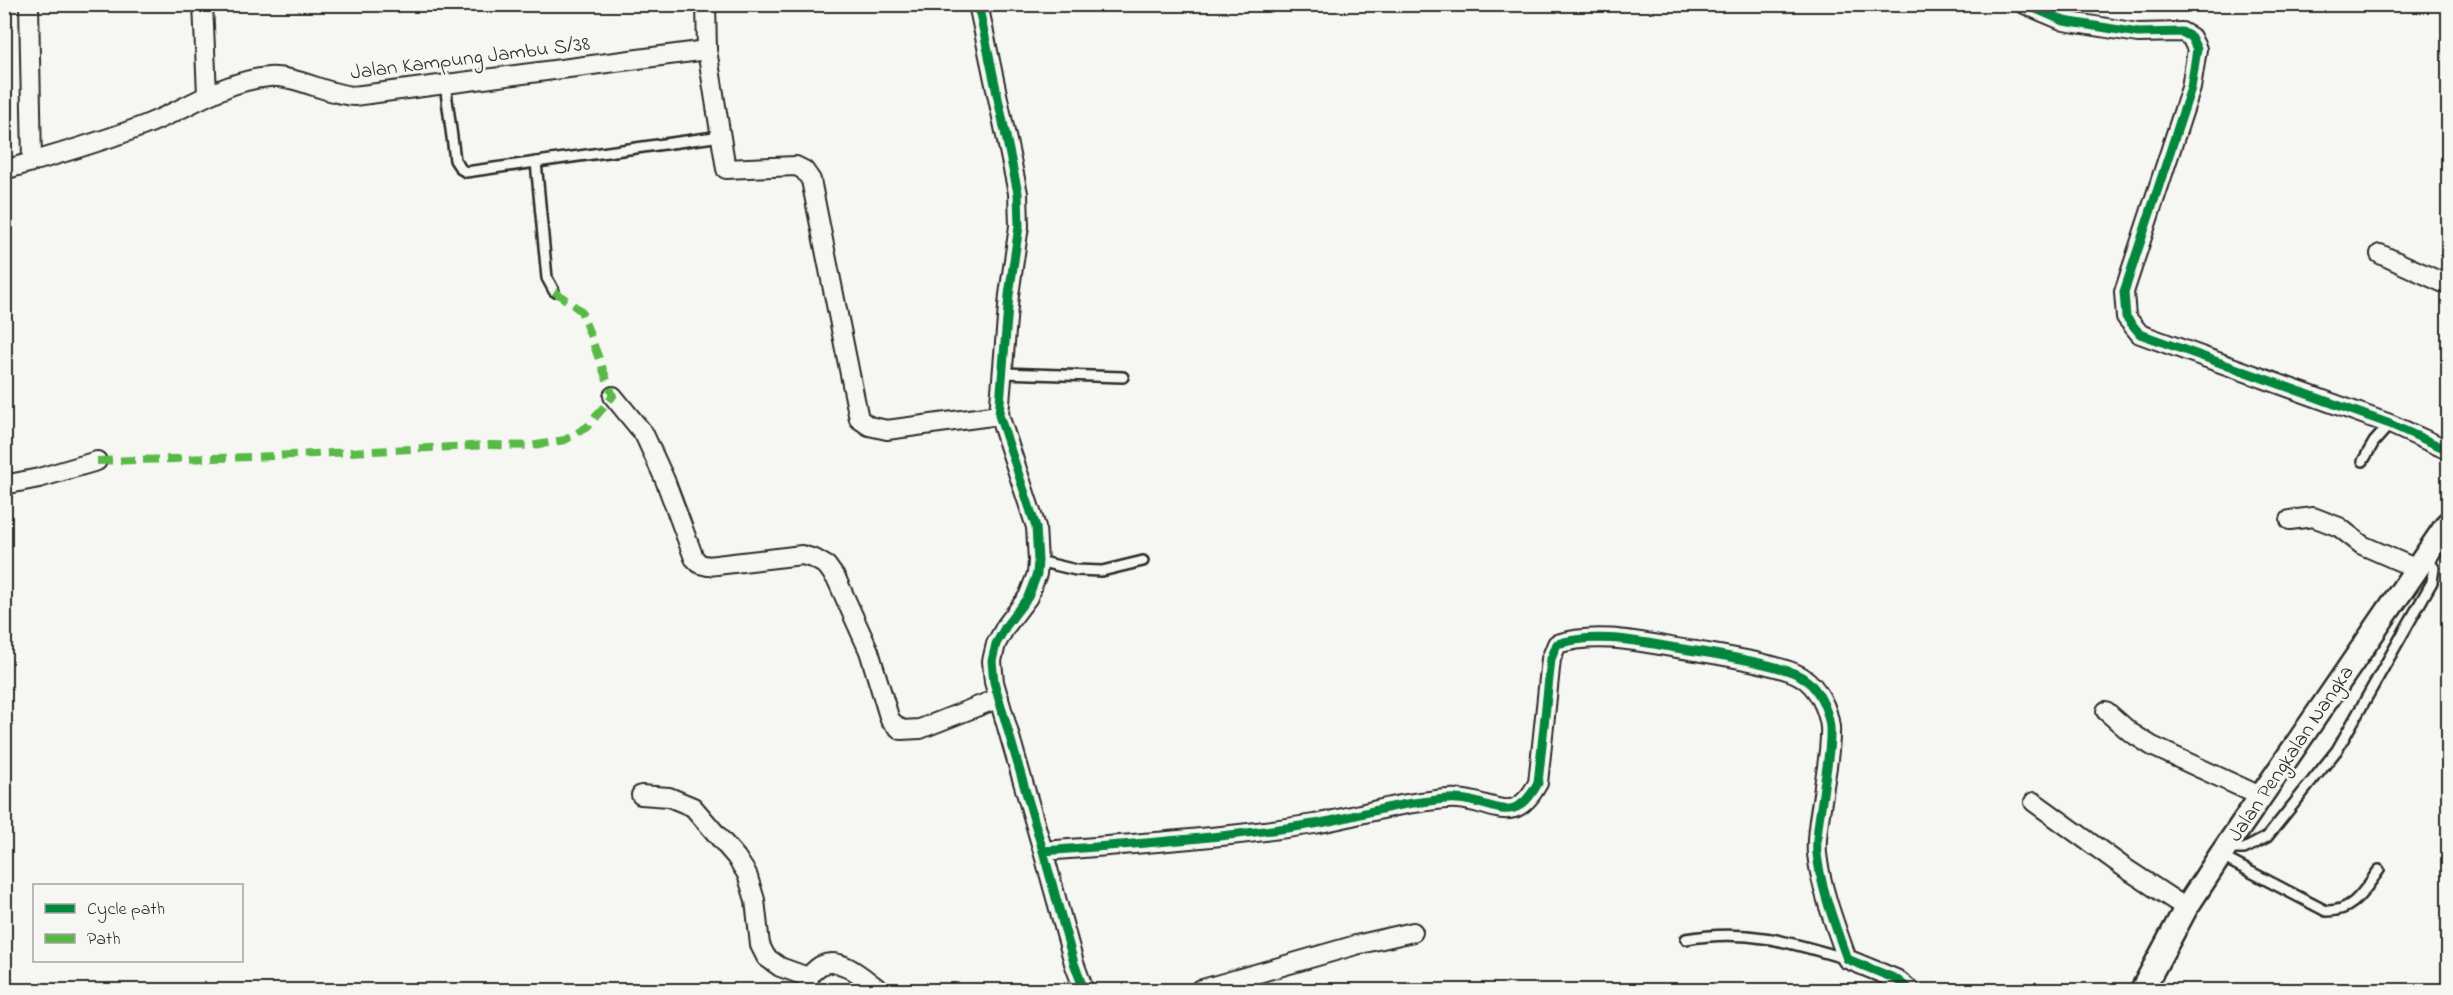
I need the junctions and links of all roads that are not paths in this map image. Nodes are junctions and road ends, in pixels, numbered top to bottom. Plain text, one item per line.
1 (29, 4) edge
2 (203, 4) edge
3 (706, 4) edge
4 (978, 4) edge
5 (2024, 4) edge
6 (707, 50) junction
7 (445, 84) junction
8 (207, 94) junction
9 (721, 136) junction
10 (32, 161) junction
11 (536, 162) junction
12 (4, 170) edge
13 (2380, 254) dead end
14 (2448, 285) edge
15 (554, 291) dead end
16 (1004, 373) junction
17 (1123, 377) dead end
18 (613, 396) dead end
19 (999, 415) junction
20 (2390, 424) junction
21 (2448, 450) edge
22 (97, 461) dead end
23 (2363, 461) dead end
24 (4, 484) edge
25 (2290, 519) dead end
26 (2448, 523) edge
27 (1038, 561) junction
28 (1143, 561) dead end
29 (2421, 563) junction
30 (999, 698) junction
31 (2106, 711) dead end
32 (641, 795) dead end
33 (2260, 796) junction
34 (2034, 802) dead end
35 (1043, 851) junction
36 (2222, 852) junction
37 (2379, 870) dead end
38 (2186, 908) junction
39 (1413, 932) dead end
40 (1686, 939) dead end
41 (1847, 959) junction
42 (809, 984) edge
43 (880, 990) edge
44 (1084, 990) edge
45 (1199, 990) edge
46 (1910, 990) edge
47 (2142, 990) edge

1 - 10 street
2 - 8 street
3 - 6 street
4 - 16 street
5 - 20 street
6 - 7 street, Jalan Kampung Jambu S/38
6 - 9 street
7 - 8 street, Jalan Kampung Jambu S/38
7 - 11 lane
8 - 10 street, Jalan Kampung Jambu S/38
9 - 11 lane
9 - 19 street
10 - 12 street, Jalan Kampung Jambu S/38
11 - 15 lane
13 - 14 street
16 - 17 lane
16 - 19 street
18 - 30 street
19 - 27 street
20 - 21 street
20 - 23 lane
22 - 24 street
25 - 29 street
26 - 29 street, Jalan Pengkalan Nangka
27 - 28 lane
27 - 30 street
29 - 33 street, Jalan Pengkalan Nangka
29 - 36 lane
30 - 35 street
31 - 33 street
32 - 42 street
33 - 36 street, Jalan Pengkalan Nangka
34 - 38 street
35 - 41 street
35 - 44 street
36 - 37 lane
36 - 38 street, Jalan Pengkalan Nangka
38 - 47 street, Jalan Pengkalan Nangka
39 - 45 street
40 - 41 lane
41 - 46 street
42 - 43 street

